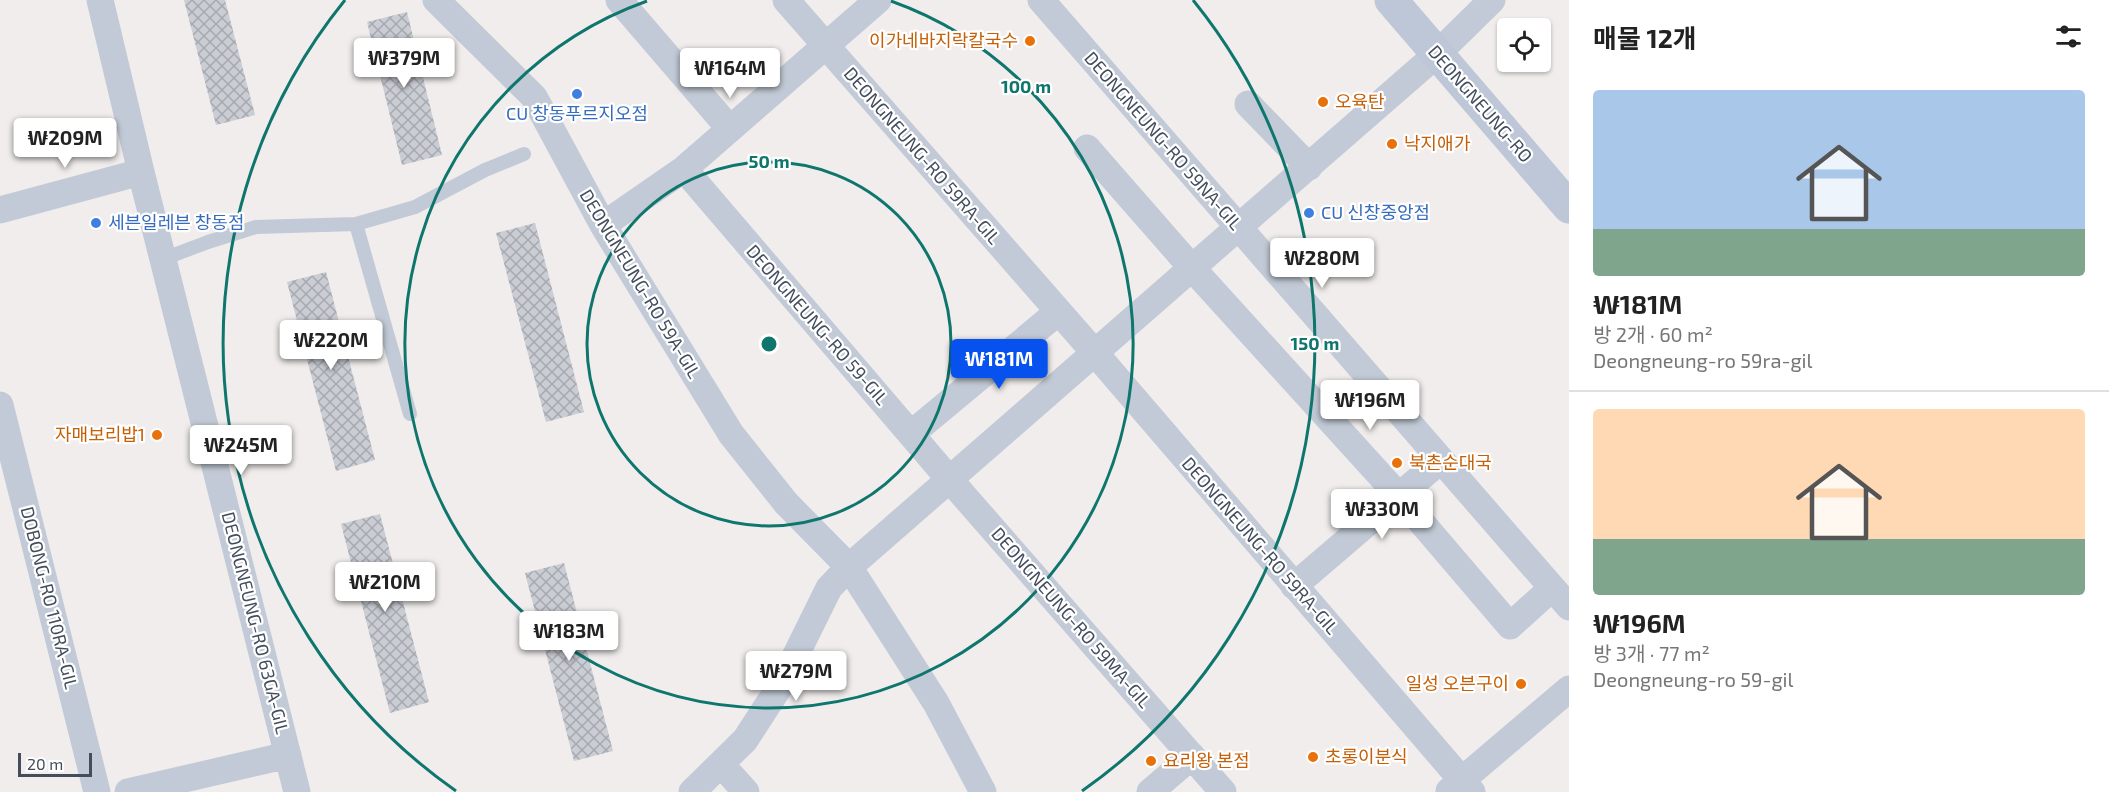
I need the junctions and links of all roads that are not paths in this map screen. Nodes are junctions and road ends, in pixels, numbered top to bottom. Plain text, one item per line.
1 (100, 0) edge
2 (436, 0) edge
3 (619, 0) edge
4 (786, 0) edge
5 (878, 0) edge
6 (1041, 0) edge
7 (1390, 0) edge
8 (1492, 0) edge
9 (826, 45) junction
10 (1437, 54) junction
11 (1248, 104) dead end
12 (730, 129) junction
13 (1087, 148) dead end
14 (524, 154) dead end
15 (1309, 167) junction
16 (684, 170) junction
17 (141, 172) junction
18 (1569, 207) edge
19 (0, 210) edge
20 (356, 224) junction
21 (603, 225) junction
22 (1239, 228) junction
23 (163, 259) junction
24 (1192, 268) junction
25 (1058, 312) junction
26 (1095, 354) junction
27 (0, 405) edge
28 (410, 414) dead end
29 (911, 434) junction
30 (1441, 460) junction
31 (950, 480) junction
32 (1399, 496) junction
33 (849, 567) junction
34 (1294, 586) junction
35 (1561, 598) edge
36 (1569, 688) edge
37 (288, 755) junction
38 (1192, 756) junction
39 (721, 764) junction
40 (1461, 788) edge
41 (97, 792) edge
42 (128, 792) edge
43 (297, 792) edge
44 (692, 792) edge
45 (746, 792) edge
46 (983, 792) edge
47 (1150, 792) edge
48 (1223, 792) edge

1 - 17 street, DEONGNEUNG-RO 63GA-GIL
2 - 21 street, DEONGNEUNG-RO 59A-GIL
3 - 12 street
4 - 9 street, DEONGNEUNG-RO 59RA-GIL
5 - 9 street
6 - 22 street, DEONGNEUNG-RO 59NA-GIL
7 - 10 main road, DEONGNEUNG-RO
8 - 10 street
9 - 12 street
9 - 25 street, DEONGNEUNG-RO 59RA-GIL
10 - 15 street
10 - 18 main road, DEONGNEUNG-RO
11 - 15 street
12 - 16 street
13 - 24 street
14 - 20 lane
15 - 22 street
16 - 21 street
16 - 29 street, DEONGNEUNG-RO 59-GIL
17 - 19 street
17 - 23 street, DEONGNEUNG-RO 63GA-GIL
20 - 23 lane
20 - 28 lane
21 - 33 street, DEONGNEUNG-RO 59A-GIL
22 - 24 street
22 - 30 street, DEONGNEUNG-RO 59NA-GIL
23 - 37 street, DEONGNEUNG-RO 63GA-GIL
24 - 26 street
24 - 32 street
25 - 26 street, DEONGNEUNG-RO 59RA-GIL
25 - 29 street
26 - 31 street
26 - 34 street, DEONGNEUNG-RO 59RA-GIL
27 - 41 street, DOBONG-RO 110RA-GIL
29 - 31 street, DEONGNEUNG-RO 59-GIL
30 - 32 street
30 - 35 street, DEONGNEUNG-RO 59NA-GIL
31 - 33 street
31 - 38 street, DEONGNEUNG-RO 59MA-GIL
32 - 34 street
32 - 35 street
33 - 39 street
33 - 46 street, DEONGNEUNG-RO 59A-GIL
34 - 40 street, DEONGNEUNG-RO 59RA-GIL
36 - 40 street
37 - 42 street
37 - 43 street, DEONGNEUNG-RO 63GA-GIL
38 - 47 street
38 - 48 street, DEONGNEUNG-RO 59MA-GIL
39 - 44 street
39 - 45 street

